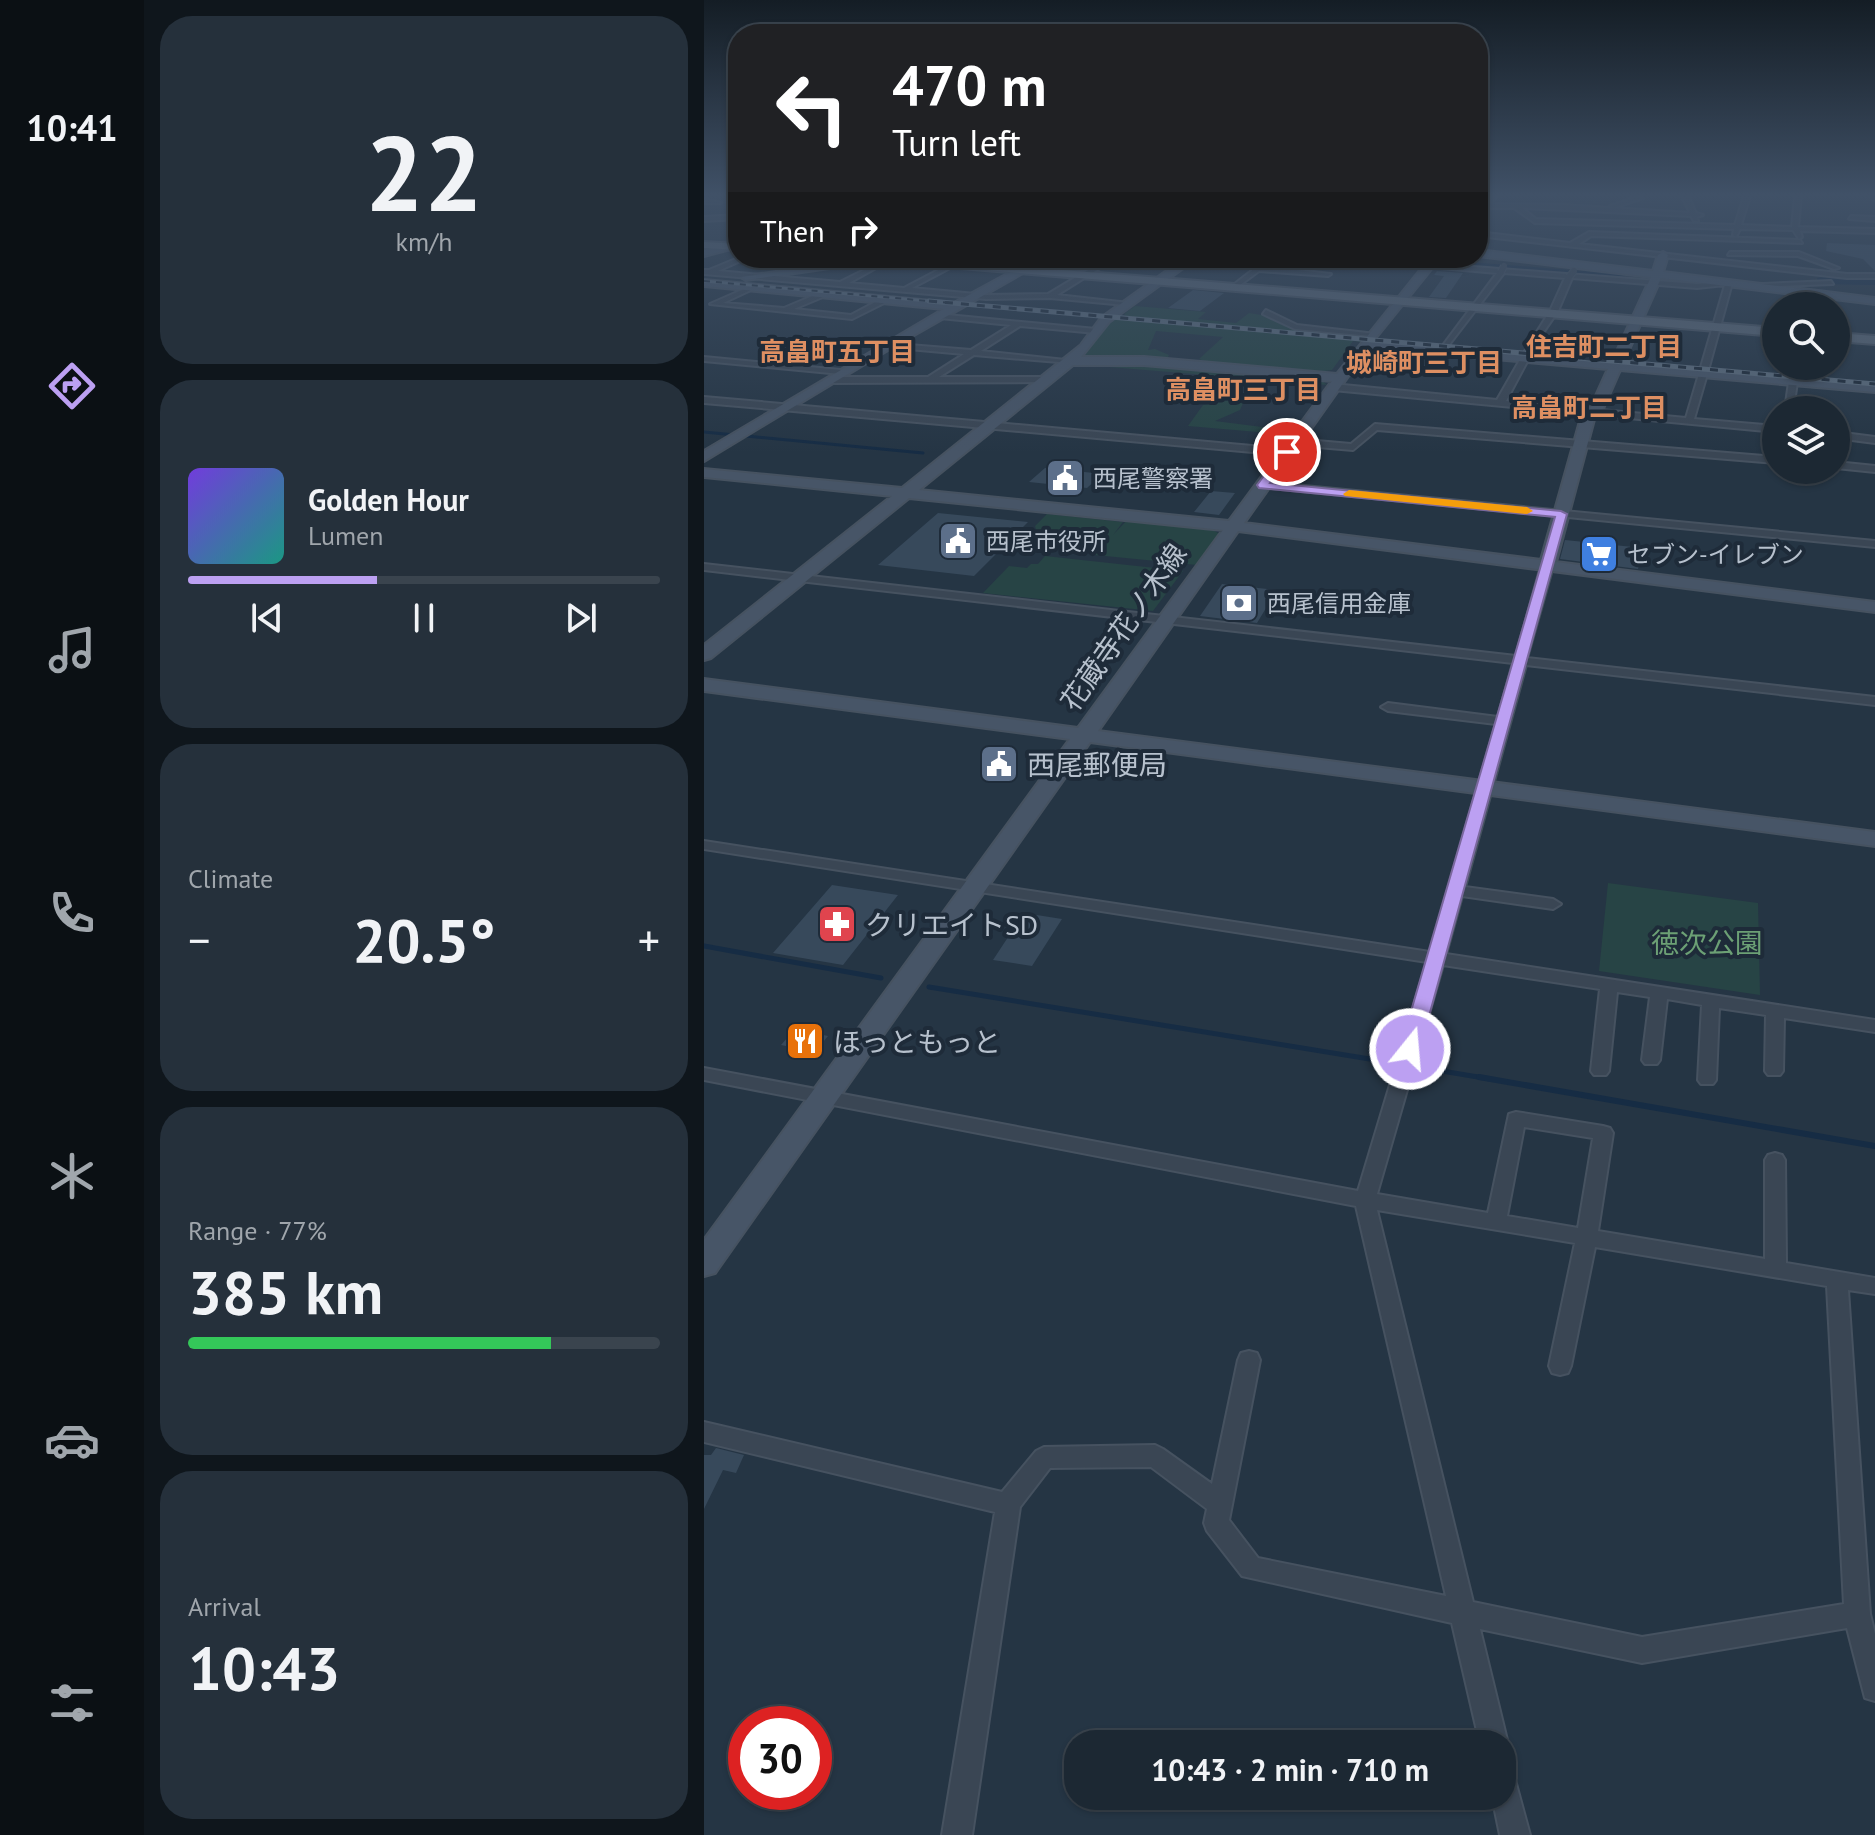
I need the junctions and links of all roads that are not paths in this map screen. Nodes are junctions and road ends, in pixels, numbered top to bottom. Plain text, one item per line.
1 (748, 282) edge
2 (752, 282) junction
3 (847, 282) edge
4 (920, 282) edge
5 (1001, 282) edge
6 (1074, 282) edge
7 (1157, 282) edge
8 (1166, 282) edge
9 (1241, 282) edge
10 (1319, 282) edge
11 (1415, 282) edge
12 (1494, 282) edge
13 (1569, 282) edge
14 (1654, 282) edge
15 (1671, 282) edge
16 (1718, 282) edge
17 (1856, 282) edge
18 (1729, 283) junction
19 (842, 284) junction
20 (1234, 287) junction
21 (1809, 288) junction
22 (905, 289) junction
23 (1808, 292) edge
24 (1822, 292) edge
25 (1305, 293) junction
26 (822, 294) junction
27 (976, 296) junction
28 (1050, 296) junction
29 (1850, 298) edge
30 (886, 300) junction
31 (1399, 301) junction
32 (1875, 301) edge
33 (1125, 303) junction
34 (714, 304) junction
35 (1850, 306) edge
36 (957, 307) junction
37 (1475, 307) junction
38 (704, 309) edge
39 (785, 311) junction
40 (1266, 312) dead end
41 (1552, 314) junction
42 (1864, 314) dead end
43 (940, 316) junction
44 (1635, 321) junction
45 (1018, 324) junction
46 (1716, 328) junction
47 (1096, 331) junction
48 (1762, 331) edge
49 (1369, 338) junction
50 (1850, 338) edge
51 (1875, 340) edge
52 (1448, 344) junction
53 (887, 345) junction
54 (971, 353) junction
55 (1527, 355) junction
56 (704, 359) edge
57 (1071, 361) junction
58 (1617, 362) junction
59 (1704, 370) junction
60 (1762, 373) edge
61 (835, 376) junction
62 (1049, 379) junction
63 (1850, 379) edge
64 (1829, 380) edge
65 (925, 381) junction
66 (1875, 381) edge
67 (1337, 383) junction
68 (1875, 388) edge
69 (1411, 395) junction
70 (704, 400) edge
71 (1500, 403) junction
72 (785, 407) junction
73 (1403, 407) dead end
74 (1595, 411) junction
75 (1689, 421) junction
76 (992, 424) junction
77 (1762, 428) edge
78 (1850, 437) edge
79 (1875, 440) edge
80 (1583, 443) junction
81 (1290, 447) junction
82 (704, 457) edge
83 (1762, 459) edge
84 (1850, 466) edge
85 (1875, 469) edge
86 (704, 473) edge
87 (1263, 485) junction
88 (905, 493) junction
89 (1561, 514) junction
90 (1233, 526) junction
91 (1875, 544) edge
92 (1547, 566) junction
93 (704, 567) edge
94 (800, 578) junction
95 (1875, 607) edge
96 (1167, 620) junction
97 (704, 654) edge
98 (1521, 660) junction
99 (704, 685) edge
100 (1875, 701) edge
101 (1388, 707) dead end
102 (1502, 721) junction
103 (1085, 736) junction
104 (1484, 789) junction
105 (1875, 839) edge
106 (704, 845) edge
107 (975, 887) junction
108 (1456, 890) junction
109 (1553, 904) dead end
110 (1437, 958) junction
111 (1609, 985) junction
112 (1659, 993) junction
113 (1711, 1001) junction
114 (1775, 1011) junction
115 (1875, 1026) edge
116 (1651, 1060) dead end
117 (1600, 1071) dead end
118 (1774, 1071) dead end
119 (704, 1074) edge
120 (1707, 1080) dead end
121 (824, 1096) junction
122 (1775, 1160) dead end
123 (1365, 1200) junction
124 (1496, 1222) junction
125 (1587, 1237) junction
126 (704, 1264) edge
127 (1776, 1268) junction
128 (1837, 1278) junction
129 (1875, 1286) edge
130 (1249, 1360) dead end
131 (1560, 1366) dead end
132 (704, 1432) edge
133 (1007, 1504) junction
134 (1219, 1504) junction
135 (1464, 1612) junction
136 (1857, 1614) junction
137 (1875, 1688) edge
138 (1491, 1730) edge
139 (1509, 1810) edge
140 (957, 1835) edge
141 (1515, 1835) edge

1 - 2 street
2 - 19 street
2 - 26 street
2 - 34 street
3 - 19 street
4 - 22 street
5 - 27 street
6 - 28 street
7 - 33 street
8 - 20 main road
9 - 20 street
10 - 25 street
11 - 31 street, 花蔵寺花ノ木線
12 - 37 street
13 - 41 street
14 - 44 street
15 - 18 street
16 - 18 street
17 - 21 street
18 - 21 street
18 - 46 street
19 - 22 street
20 - 25 main road
21 - 23 street
21 - 24 street
22 - 27 street
25 - 31 main road
26 - 30 street
26 - 39 street
27 - 28 street
27 - 36 street
28 - 33 street
29 - 32 street
30 - 36 street
30 - 39 street
31 - 37 main road
31 - 49 street, 花蔵寺花ノ木線
33 - 47 street
34 - 38 street
34 - 39 street
35 - 42 street
36 - 43 street
37 - 41 main road
37 - 52 street
40 - 49 street
41 - 44 main road
41 - 55 street
43 - 45 street
43 - 53 street
44 - 46 main road
44 - 58 street
45 - 47 street
45 - 54 street
46 - 48 main road
46 - 59 street
47 - 57 street
49 - 52 street
49 - 55 street
49 - 67 street, 花蔵寺花ノ木線
50 - 51 main road
52 - 55 street
53 - 54 street
53 - 61 street
54 - 57 street
54 - 65 street
55 - 58 street
55 - 71 street
56 - 61 street
57 - 62 street
57 - 67 street
58 - 59 street
58 - 74 street
59 - 60 street
59 - 75 street
61 - 65 street
61 - 72 street
62 - 65 street
62 - 76 street
63 - 66 street
64 - 68 street
67 - 69 street
67 - 81 street, 花蔵寺花ノ木線
69 - 71 street
69 - 73 street
70 - 72 street
71 - 74 street
72 - 76 street
72 - 82 street
74 - 75 street
74 - 80 street
75 - 77 street
76 - 81 street
76 - 88 street
78 - 79 street
80 - 81 street
80 - 83 street
80 - 89 street
81 - 87 street, 花蔵寺花ノ木線
84 - 85 street
86 - 88 street
87 - 89 street
87 - 90 street, 花蔵寺花ノ木線
88 - 90 street
88 - 94 street
89 - 91 street
89 - 92 street
90 - 92 street
90 - 96 street, 花蔵寺花ノ木線
92 - 95 street
92 - 98 street
93 - 94 street
94 - 96 street
94 - 97 street
96 - 98 street
96 - 103 street, 花蔵寺花ノ木線
98 - 100 street
98 - 102 street
99 - 103 street
101 - 102 street
102 - 104 street
103 - 104 street
103 - 107 street, 花蔵寺花ノ木線
104 - 105 street
104 - 108 street
106 - 107 street
107 - 110 street
107 - 121 street, 花蔵寺花ノ木線
108 - 109 street
108 - 110 street
110 - 111 street
110 - 123 street
111 - 112 street
111 - 117 street
112 - 113 street
112 - 116 street
113 - 114 street
113 - 120 street
114 - 115 street
114 - 118 street
119 - 121 street
121 - 123 street
121 - 126 street, 花蔵寺花ノ木線
122 - 127 street
123 - 124 street
123 - 135 street
124 - 125 street
124 - 125 street
125 - 127 street
125 - 131 street
127 - 128 street
128 - 129 street
128 - 136 street
130 - 134 street
132 - 133 street
133 - 134 street
133 - 140 street
134 - 135 street
135 - 136 street
135 - 138 street
136 - 137 street
139 - 141 street

